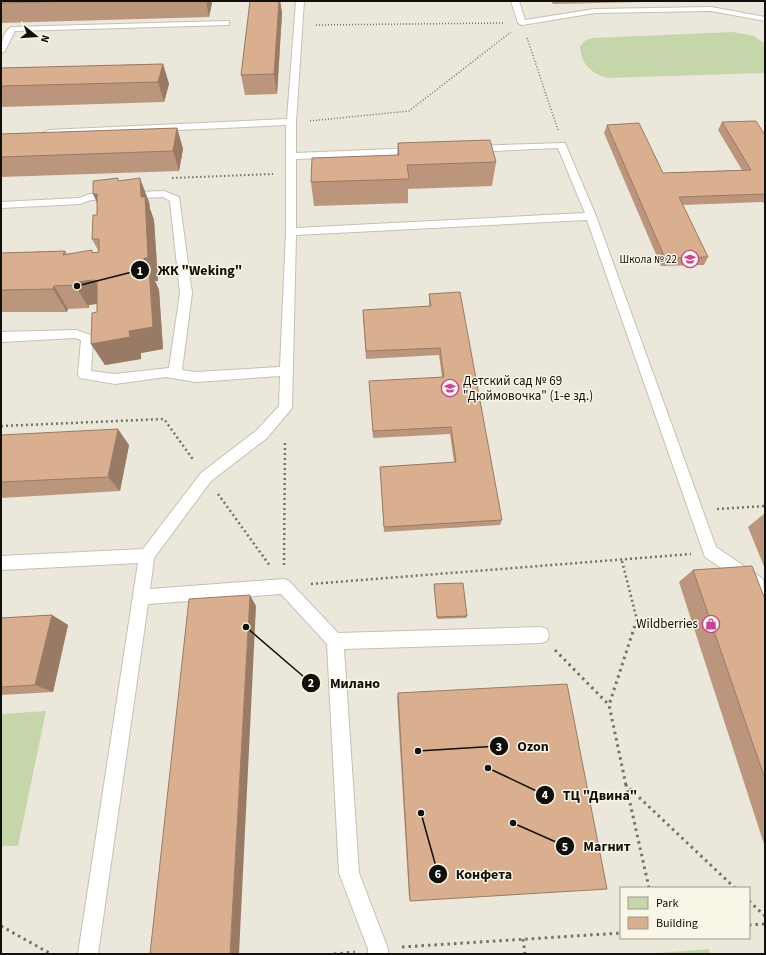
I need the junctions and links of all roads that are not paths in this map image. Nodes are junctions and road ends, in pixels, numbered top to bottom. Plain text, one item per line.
1 (300, 1) edge
2 (515, 1) edge
3 (765, 19) edge
4 (226, 23) dead end
5 (1, 27) edge
6 (12, 29) junction
7 (1, 51) edge
8 (291, 122) junction
9 (40, 133) edge
10 (459, 149) edge
11 (427, 151) edge
12 (291, 156) junction
13 (1, 205) edge
14 (591, 216) junction
15 (291, 232) junction
16 (1, 337) edge
17 (286, 371) junction
18 (175, 373) junction
19 (147, 556) junction
20 (1, 564) edge
21 (765, 596) edge
22 (141, 597) junction
23 (541, 635) road end
24 (335, 641) junction
25 (378, 951) edge
26 (88, 954) edge

1 - 8 lane
2 - 3 lane
4 - 6 lane
5 - 6 lane
6 - 7 lane
8 - 9 lane
8 - 12 lane
10 - 14 lane
11 - 12 lane
12 - 15 lane
13 - 18 lane
14 - 15 lane
14 - 21 lane
15 - 17 lane
16 - 18 lane
17 - 18 lane
17 - 19 lane
19 - 20 lane
19 - 22 lane
22 - 24 lane
22 - 26 lane
23 - 24 lane
24 - 25 lane

